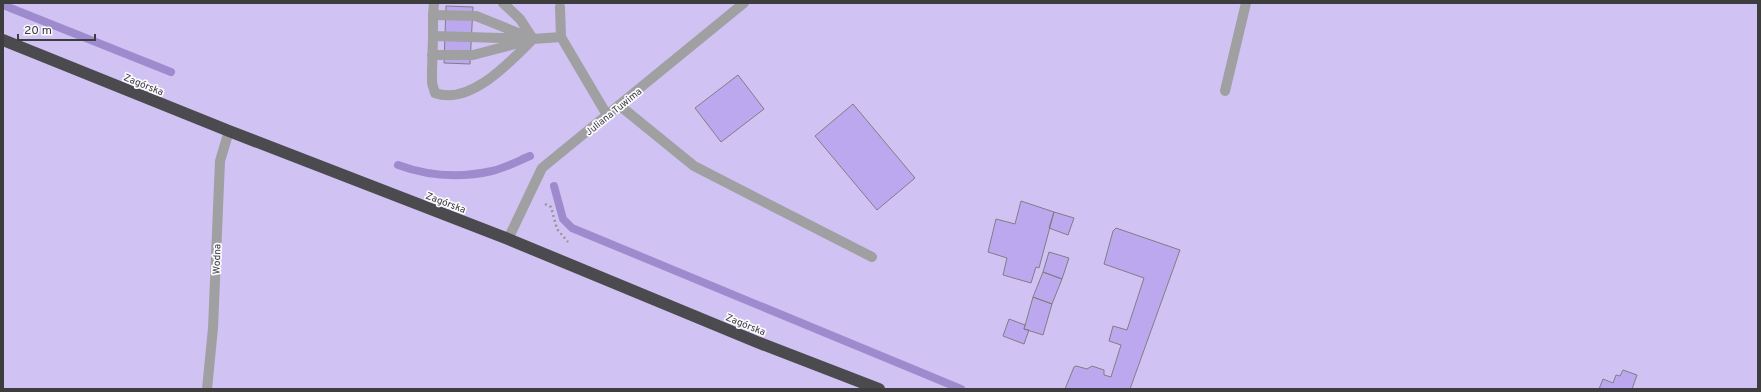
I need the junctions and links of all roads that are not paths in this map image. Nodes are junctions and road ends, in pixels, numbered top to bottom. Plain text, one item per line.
1 (434, 3) edge
2 (502, 3) edge
3 (744, 3) edge
4 (1246, 3) edge
5 (560, 6) dead end
6 (433, 15) junction
7 (433, 36) junction
8 (561, 37) junction
9 (533, 39) junction
10 (3, 40) edge
11 (432, 55) junction
12 (1224, 90) dead end
13 (619, 105) junction
14 (607, 115) junction
15 (229, 131) junction
16 (508, 239) junction
17 (872, 257) dead end
18 (207, 389) edge
19 (879, 389) edge

1 - 6 street
2 - 9 street
3 - 13 street, Juliana Tuwima
4 - 12 street
5 - 8 street
6 - 7 street
6 - 9 street
7 - 9 street
7 - 11 street
8 - 9 street
8 - 14 street
9 - 11 street
9 - 11 street
10 - 15 highway, Zagórska
13 - 14 street, Juliana Tuwima
13 - 17 street
14 - 16 street, Juliana Tuwima
15 - 16 highway, Zagórska
15 - 18 street, Wodna
16 - 19 highway, Zagórska

